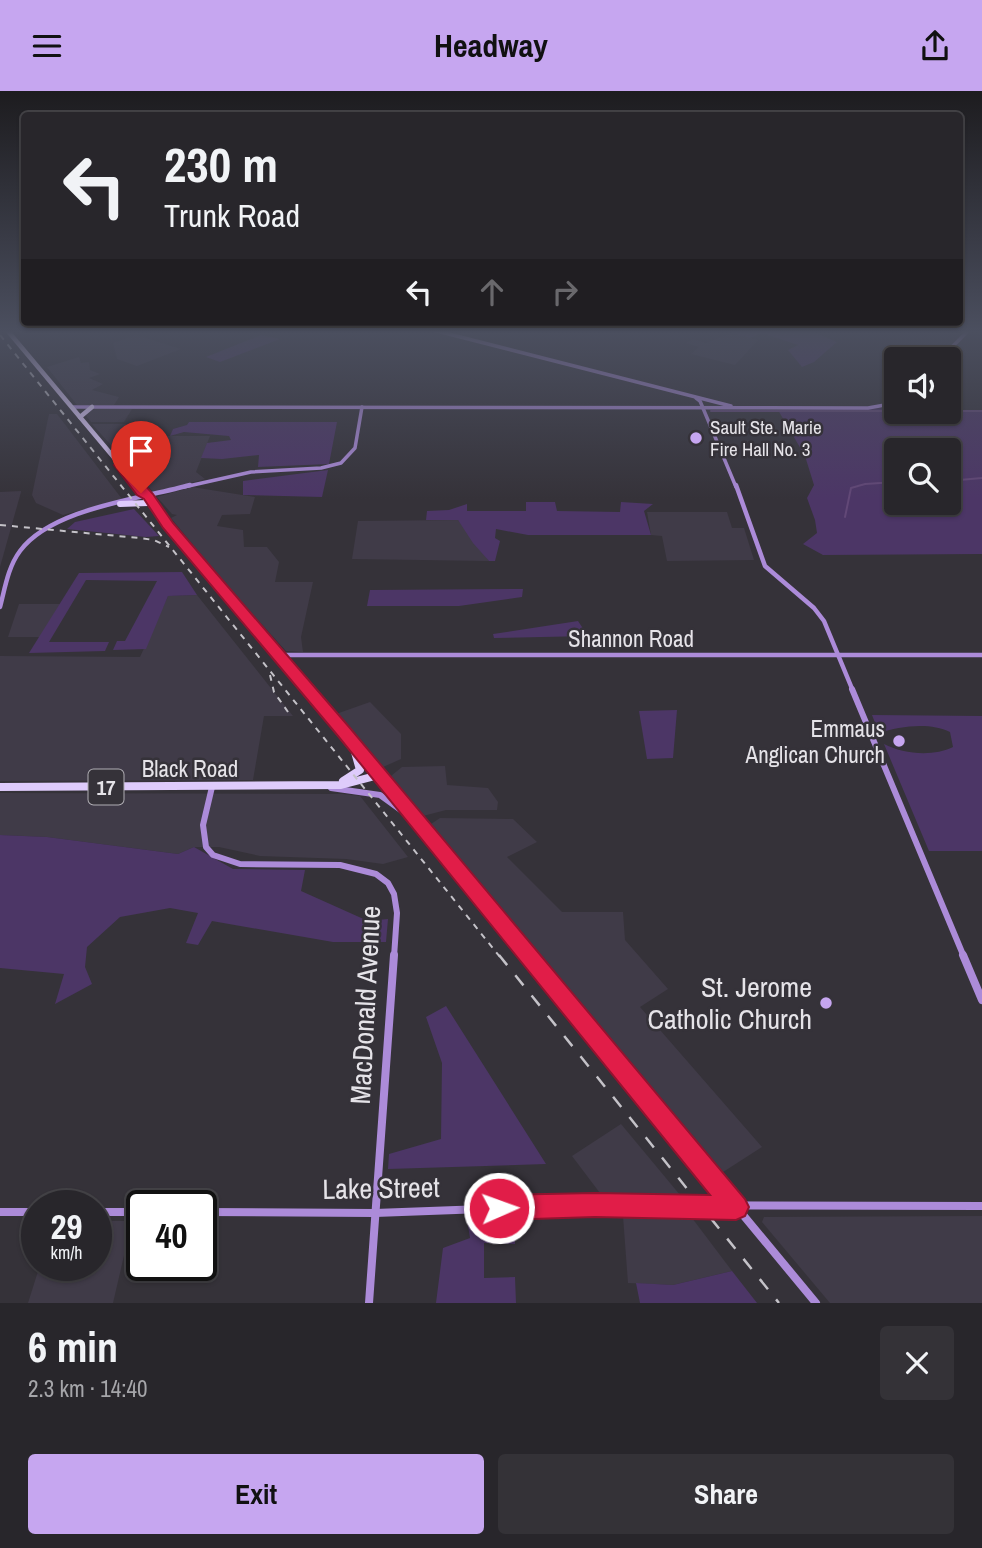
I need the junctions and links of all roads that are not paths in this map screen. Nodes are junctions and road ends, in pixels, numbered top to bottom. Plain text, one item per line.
1 (55, 387) edge
2 (652, 387) edge
3 (696, 398) junction
4 (884, 405) edge
5 (73, 407) junction
6 (92, 407) junction
7 (362, 407) junction
8 (703, 408) junction
9 (744, 408) junction
10 (80, 417) junction
11 (120, 465) junction
12 (140, 491) junction
13 (147, 499) junction
14 (120, 504) junction
15 (0, 607) edge
16 (279, 655) junction
17 (982, 655) edge
18 (838, 656) junction
19 (344, 732) junction
20 (379, 775) junction
21 (318, 785) junction
22 (0, 787) edge
23 (212, 787) junction
24 (418, 822) junction
25 (982, 1000) edge
26 (982, 1206) edge
27 (736, 1207) junction
28 (0, 1212) edge
29 (21, 1212) edge
30 (217, 1212) edge
31 (376, 1213) junction
32 (369, 1303) edge
33 (816, 1303) edge

1 - 5 highway
2 - 3 main road
3 - 8 main road
3 - 9 main road
4 - 9 main road
5 - 6 main road
5 - 10 highway
6 - 7 main road
6 - 10 highway
7 - 8 main road
7 - 13 main road
8 - 9 main road
8 - 18 main road
10 - 11 highway
11 - 12 highway
11 - 13 highway
12 - 13 highway
12 - 14 highway
13 - 14 highway
13 - 16 highway
14 - 15 main road
16 - 18 main road, Shannon Road
16 - 19 highway
17 - 18 main road, Shannon Road
18 - 25 main road
19 - 20 highway
19 - 21 highway
20 - 21 highway, Black Road / 17
20 - 24 main road
21 - 23 highway, Black Road / 17
21 - 24 main road
22 - 23 highway, Black Road / 17
23 - 31 main road, MacDonald Avenue
24 - 27 main road
26 - 27 main road, Lake Street
27 - 31 main road, Lake Street
27 - 33 main road
28 - 29 main road
30 - 31 main road, Lake Street
31 - 32 main road, MacDonald Avenue

